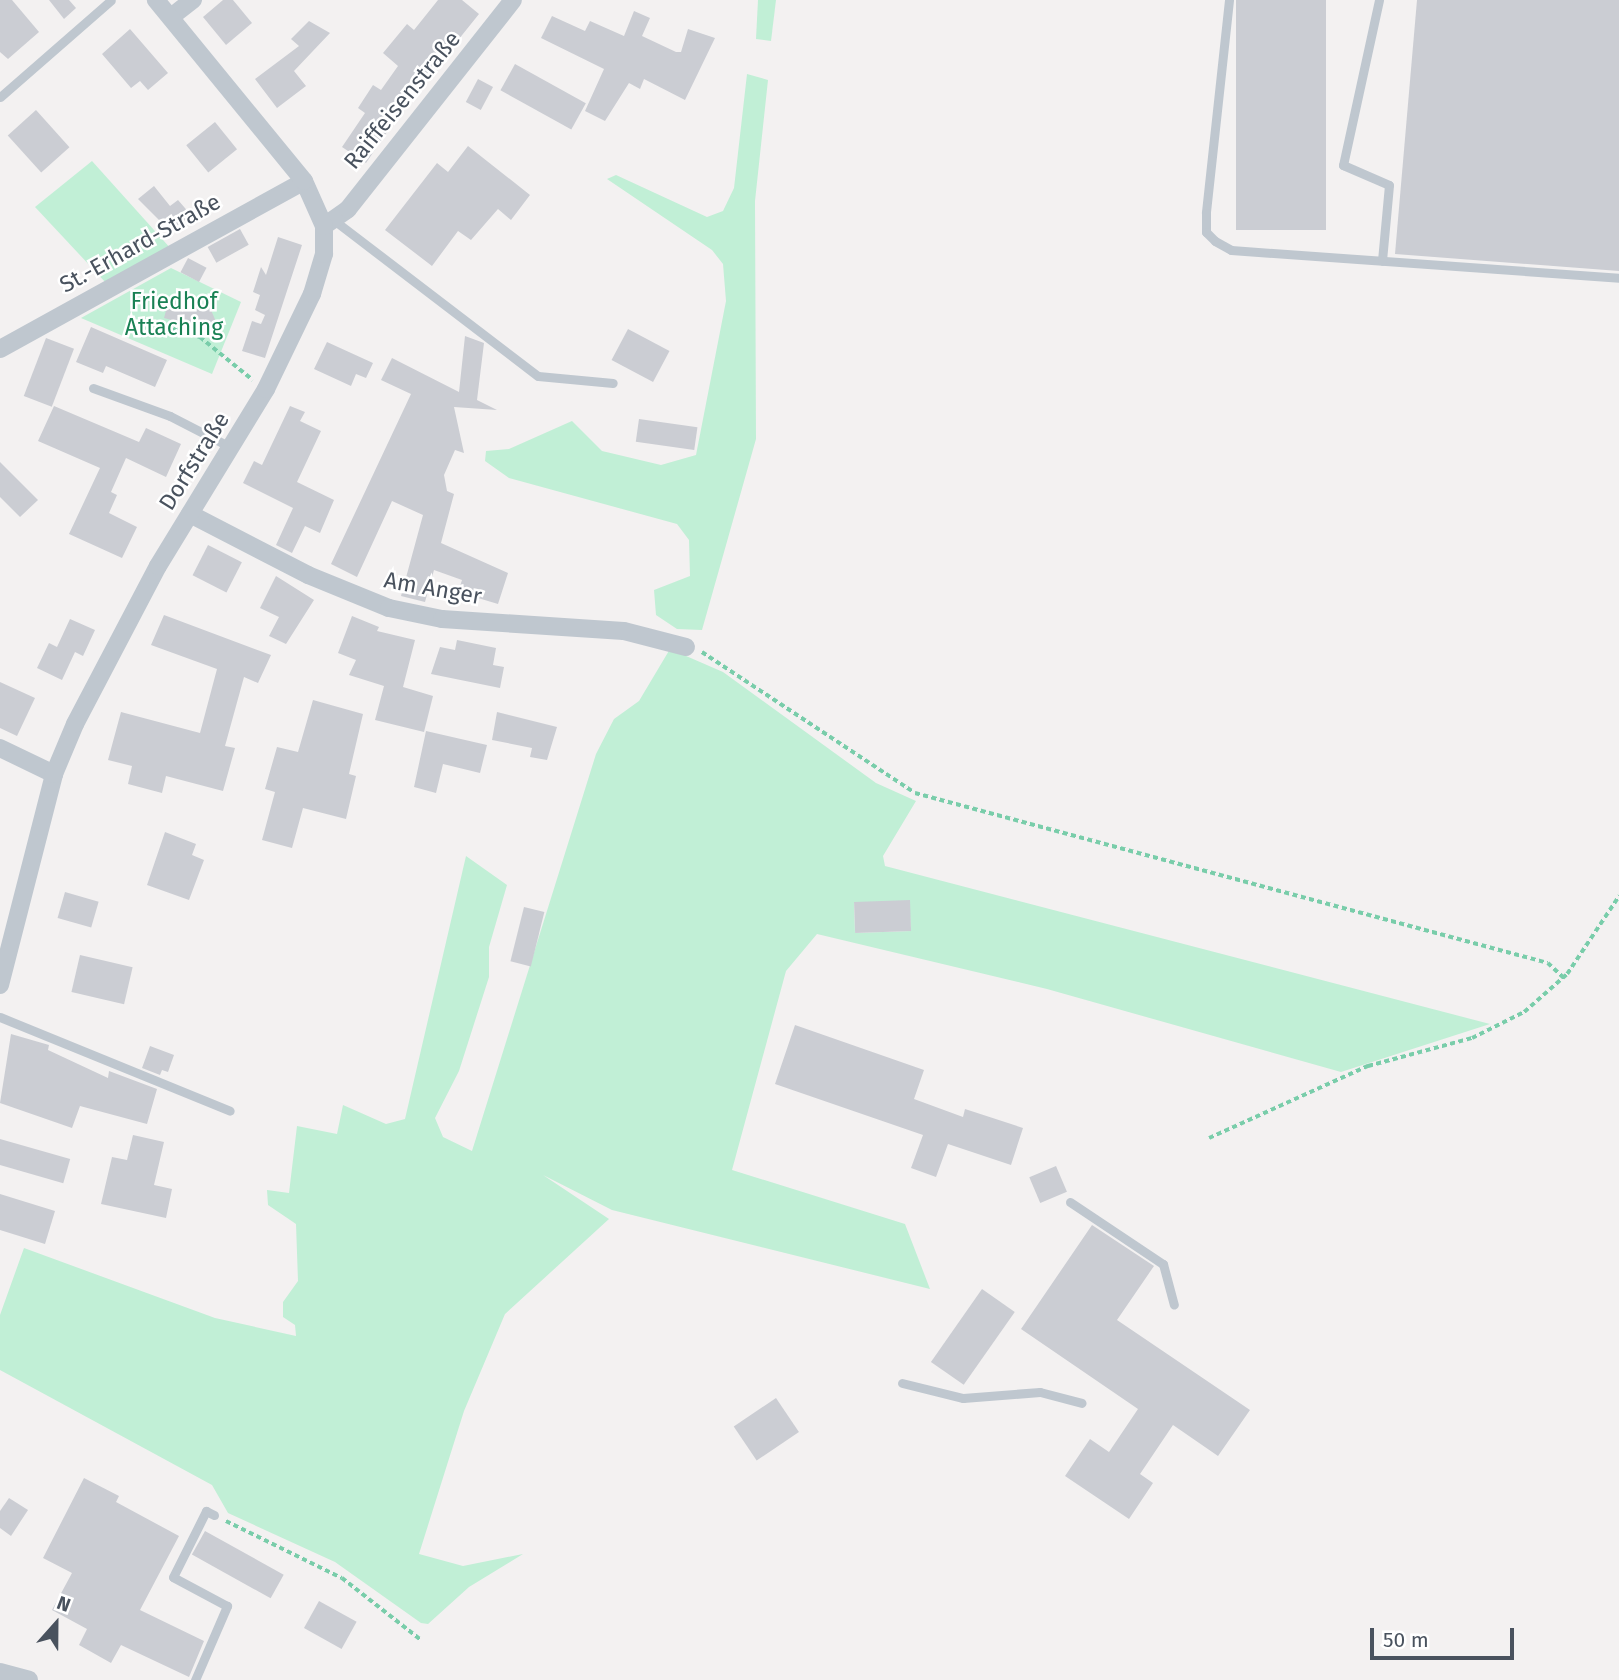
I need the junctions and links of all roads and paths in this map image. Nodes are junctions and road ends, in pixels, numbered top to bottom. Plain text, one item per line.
1 (111, 0) edge
2 (156, 0) edge
3 (193, 0) edge
4 (513, 0) edge
5 (1229, 0) edge
6 (1379, 0) edge
7 (171, 17) junction
8 (0, 97) edge
9 (303, 181) junction
10 (330, 223) junction
11 (1382, 261) junction
12 (1619, 278) edge
13 (157, 324) dead end
14 (0, 349) edge
15 (613, 383) dead end
16 (93, 388) dead end
17 (266, 389) junction
18 (233, 448) junction
19 (190, 514) junction
20 (687, 647) joint
21 (0, 748) edge
22 (54, 774) junction
23 (1619, 896) edge
24 (1564, 978) junction
25 (0, 985) edge
26 (0, 1017) edge
27 (230, 1111) dead end
28 (1209, 1138) dead end
29 (1070, 1202) dead end
30 (1174, 1305) dead end
31 (902, 1382) dead end
32 (1082, 1403) dead end
33 (214, 1515) joint
34 (421, 1640) dead end
35 (0, 1672) edge
36 (29, 1680) edge
37 (195, 1680) edge

1 - 8 lane
2 - 7 street, Dorfstraße
3 - 7 street
4 - 10 street, Raiffeisenstraße
5 - 11 lane
6 - 11 lane
7 - 9 street, Dorfstraße
9 - 10 street, Dorfstraße
9 - 14 street, St.-Erhard-Straße
10 - 15 lane, Dorfstraße
10 - 17 street, Dorfstraße
11 - 12 lane
13 - 17 path
16 - 18 lane
17 - 18 street, Dorfstraße
18 - 19 street, Dorfstraße
19 - 20 street, Am Anger
19 - 22 street, Dorfstraße
20 - 24 path
21 - 22 street
22 - 25 street, Dorfstraße
23 - 24 path
24 - 28 path
26 - 27 lane
29 - 30 lane
31 - 32 lane
33 - 34 path
33 - 37 lane
35 - 36 street

